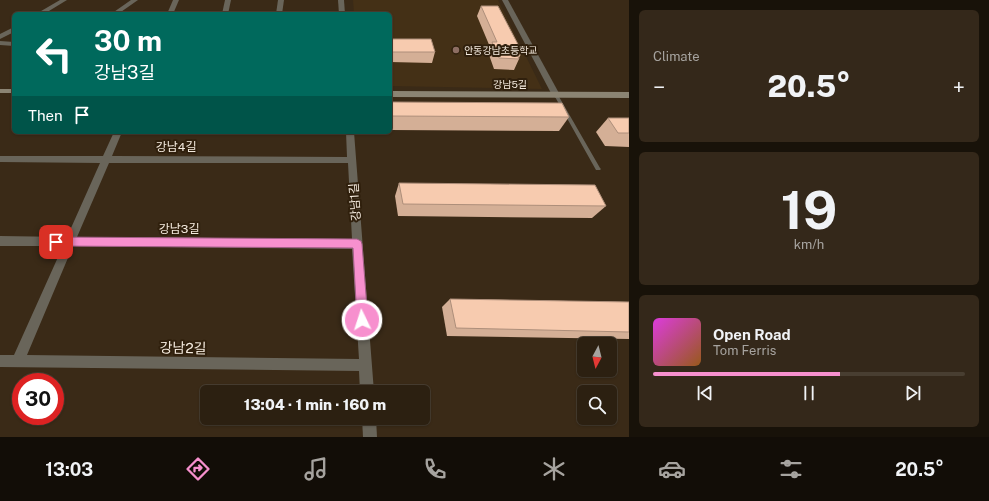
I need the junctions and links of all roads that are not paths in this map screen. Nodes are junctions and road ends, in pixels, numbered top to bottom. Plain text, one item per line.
1 (64, 0) edge
2 (135, 0) edge
3 (176, 0) edge
4 (228, 0) edge
5 (281, 0) edge
6 (341, 0) edge
7 (506, 0) edge
8 (43, 12) edge
9 (117, 12) edge
10 (171, 12) edge
11 (225, 12) edge
12 (279, 12) edge
13 (342, 12) edge
14 (12, 30) edge
15 (0, 37) edge
16 (0, 43) edge
17 (12, 44) edge
18 (0, 91) edge
19 (12, 91) edge
20 (392, 94) edge
21 (556, 95) junction
22 (629, 95) edge
23 (117, 134) edge
24 (350, 134) edge
25 (0, 158) edge
26 (106, 159) junction
27 (352, 160) junction
28 (598, 169) dead end
29 (0, 241) edge
30 (70, 242) junction
31 (357, 244) junction
32 (0, 361) edge
33 (18, 362) junction
34 (366, 365) junction
35 (367, 385) edge
36 (369, 425) edge
37 (370, 437) edge

1 - 8 street
2 - 9 street
3 - 10 street
4 - 11 street
5 - 12 street
6 - 13 street
7 - 21 street
14 - 15 street
16 - 17 street
18 - 19 street
20 - 21 street, 강남5길
21 - 22 street, 강남5길
21 - 28 lane
23 - 26 street
24 - 27 street, 강남1길
25 - 26 street, 강남4길
26 - 27 street, 강남4길
26 - 30 street
27 - 31 street, 강남1길
29 - 30 street, 강남3길
30 - 31 street, 강남3길
30 - 33 street
31 - 34 street, 강남1길
32 - 33 street, 강남2길
33 - 34 street, 강남2길
34 - 35 street, 강남1길
36 - 37 street

